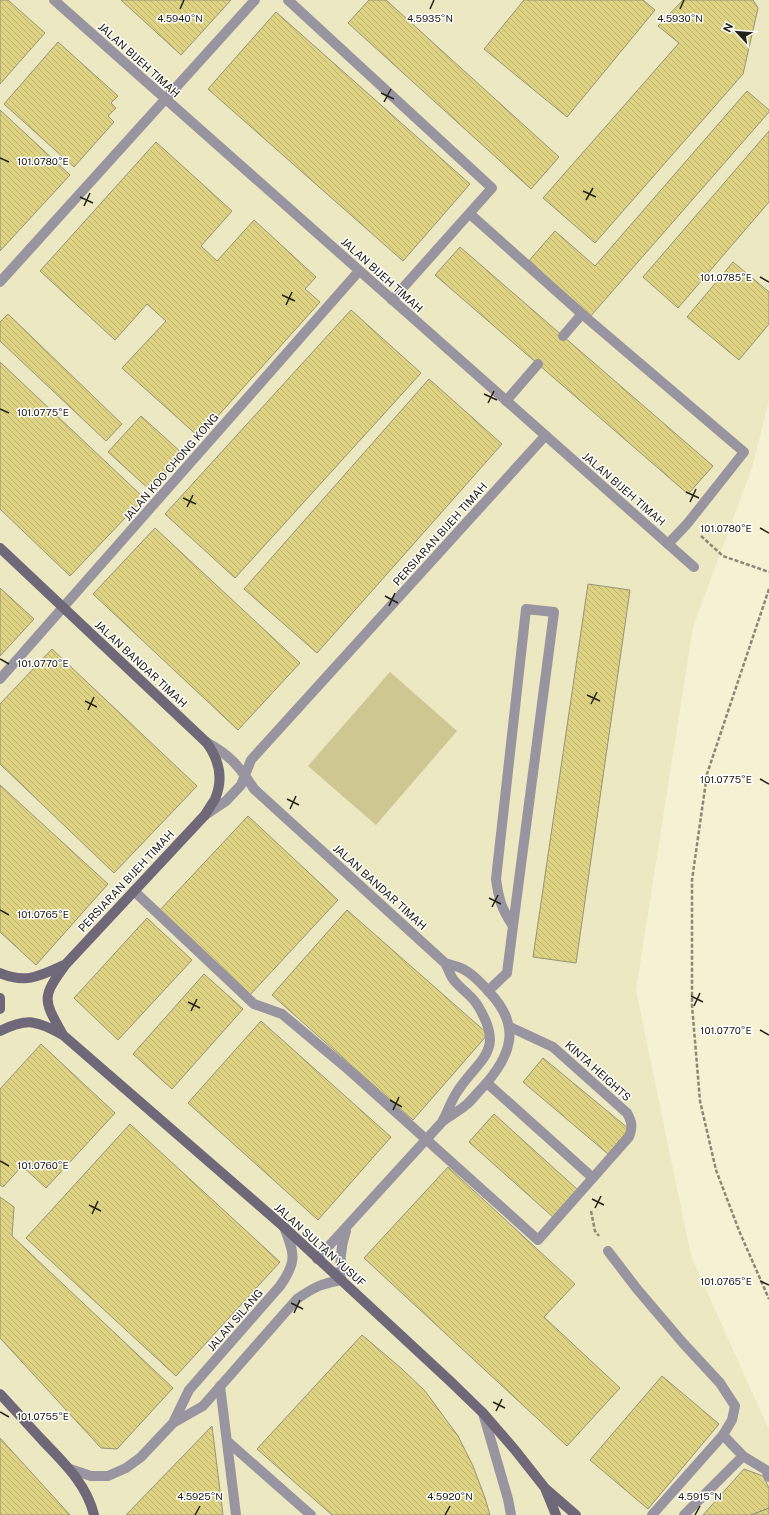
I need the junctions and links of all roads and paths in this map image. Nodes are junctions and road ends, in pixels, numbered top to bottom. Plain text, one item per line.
1 (54, 0) edge
2 (255, 0) edge
3 (288, 0) edge
4 (165, 98) junction
5 (470, 214) junction
6 (359, 270) junction
7 (0, 282) edge
8 (392, 300) junction
9 (582, 314) junction
10 (562, 336) dead end
11 (538, 364) dead end
12 (506, 401) junction
13 (545, 436) junction
14 (687, 524) junction
15 (668, 544) junction
16 (0, 548) edge
17 (694, 567) dead end
18 (769, 572) edge
19 (769, 589) edge
20 (64, 607) junction
21 (0, 679) edge
22 (206, 742) junction
23 (245, 775) junction
24 (205, 815) junction
25 (134, 891) junction
26 (513, 926) junction
27 (445, 963) junction
28 (66, 964) junction
29 (0, 973) edge
30 (488, 991) junction
31 (0, 998) edge
32 (0, 1009) edge
33 (510, 1028) junction
34 (0, 1031) edge
35 (63, 1034) junction
36 (487, 1083) junction
37 (443, 1120) junction
38 (425, 1140) junction
39 (593, 1178) junction
40 (284, 1227) junction
41 (347, 1228) junction
42 (608, 1251) joint
43 (318, 1260) junction
44 (341, 1280) junction
45 (769, 1299) edge
46 (220, 1386) junction
47 (0, 1394) edge
48 (483, 1413) junction
49 (173, 1423) junction
50 (723, 1434) junction
51 (227, 1441) junction
52 (743, 1456) junction
53 (70, 1470) junction
54 (769, 1477) edge
55 (545, 1488) junction
56 (94, 1515) edge
57 (236, 1515) edge
58 (311, 1515) edge
59 (511, 1515) edge
60 (556, 1515) edge
61 (576, 1515) edge
62 (652, 1515) edge
63 (684, 1515) edge

1 - 4 street, JALAN BIJEH TIMAH
2 - 4 street
3 - 5 street
4 - 6 street, JALAN BIJEH TIMAH
4 - 7 street
5 - 8 street
5 - 9 street
6 - 8 street, JALAN BIJEH TIMAH
6 - 20 street, JALAN KOO CHONG KONG
8 - 12 street, JALAN BIJEH TIMAH
9 - 10 street
9 - 14 street
11 - 12 street
12 - 13 street, JALAN BIJEH TIMAH
13 - 15 street, JALAN BIJEH TIMAH
13 - 23 street, PERSIARAN BIJEH TIMAH
14 - 15 street
14 - 18 path
15 - 17 street, JALAN BIJEH TIMAH
16 - 20 main road, JALAN BANDAR TIMAH
19 - 45 path
20 - 21 street, JALAN KOO CHONG KONG
20 - 22 main road, JALAN BANDAR TIMAH
22 - 23 street, JALAN BANDAR TIMAH
22 - 24 main road, JALAN BANDAR TIMAH
23 - 24 street, PERSIARAN BIJEH TIMAH
23 - 27 street, JALAN BANDAR TIMAH
24 - 25 main road, PERSIARAN BIJEH TIMAH
25 - 28 main road, PERSIARAN BIJEH TIMAH
25 - 38 street
26 - 26 street
26 - 30 street
27 - 30 street, JALAN BANDAR TIMAH
27 - 37 street
28 - 29 main road
28 - 35 main road, JALAN SULTAN YUSUF
30 - 33 street
31 - 32 main road
33 - 36 street
33 - 39 street, KINTA HEIGHTS
34 - 35 main road, JALAN SULTAN YUSUF
35 - 40 main road, JALAN SULTAN YUSUF
36 - 37 street
36 - 39 street
37 - 38 street
38 - 39 street
38 - 41 street
39 - 42 path
40 - 43 main road, JALAN SULTAN YUSUF
40 - 49 street, JALAN SILANG
41 - 43 street
41 - 44 street
42 - 50 street
43 - 44 main road, JALAN SULTAN YUSUF
44 - 46 street, JALAN SILANG
44 - 48 main road, JALAN SULTAN YUSUF
46 - 49 street, JALAN SILANG
46 - 51 street
47 - 53 main road
48 - 55 main road, JALAN SULTAN YUSUF
48 - 59 street
49 - 53 street, JALAN SILANG
50 - 52 street
50 - 62 street
51 - 57 street
51 - 58 street
52 - 54 street
52 - 63 street
53 - 56 main road
55 - 60 main road, JALAN SULTAN YUSUF
55 - 61 main road, JALAN SULTAN YUSUF

